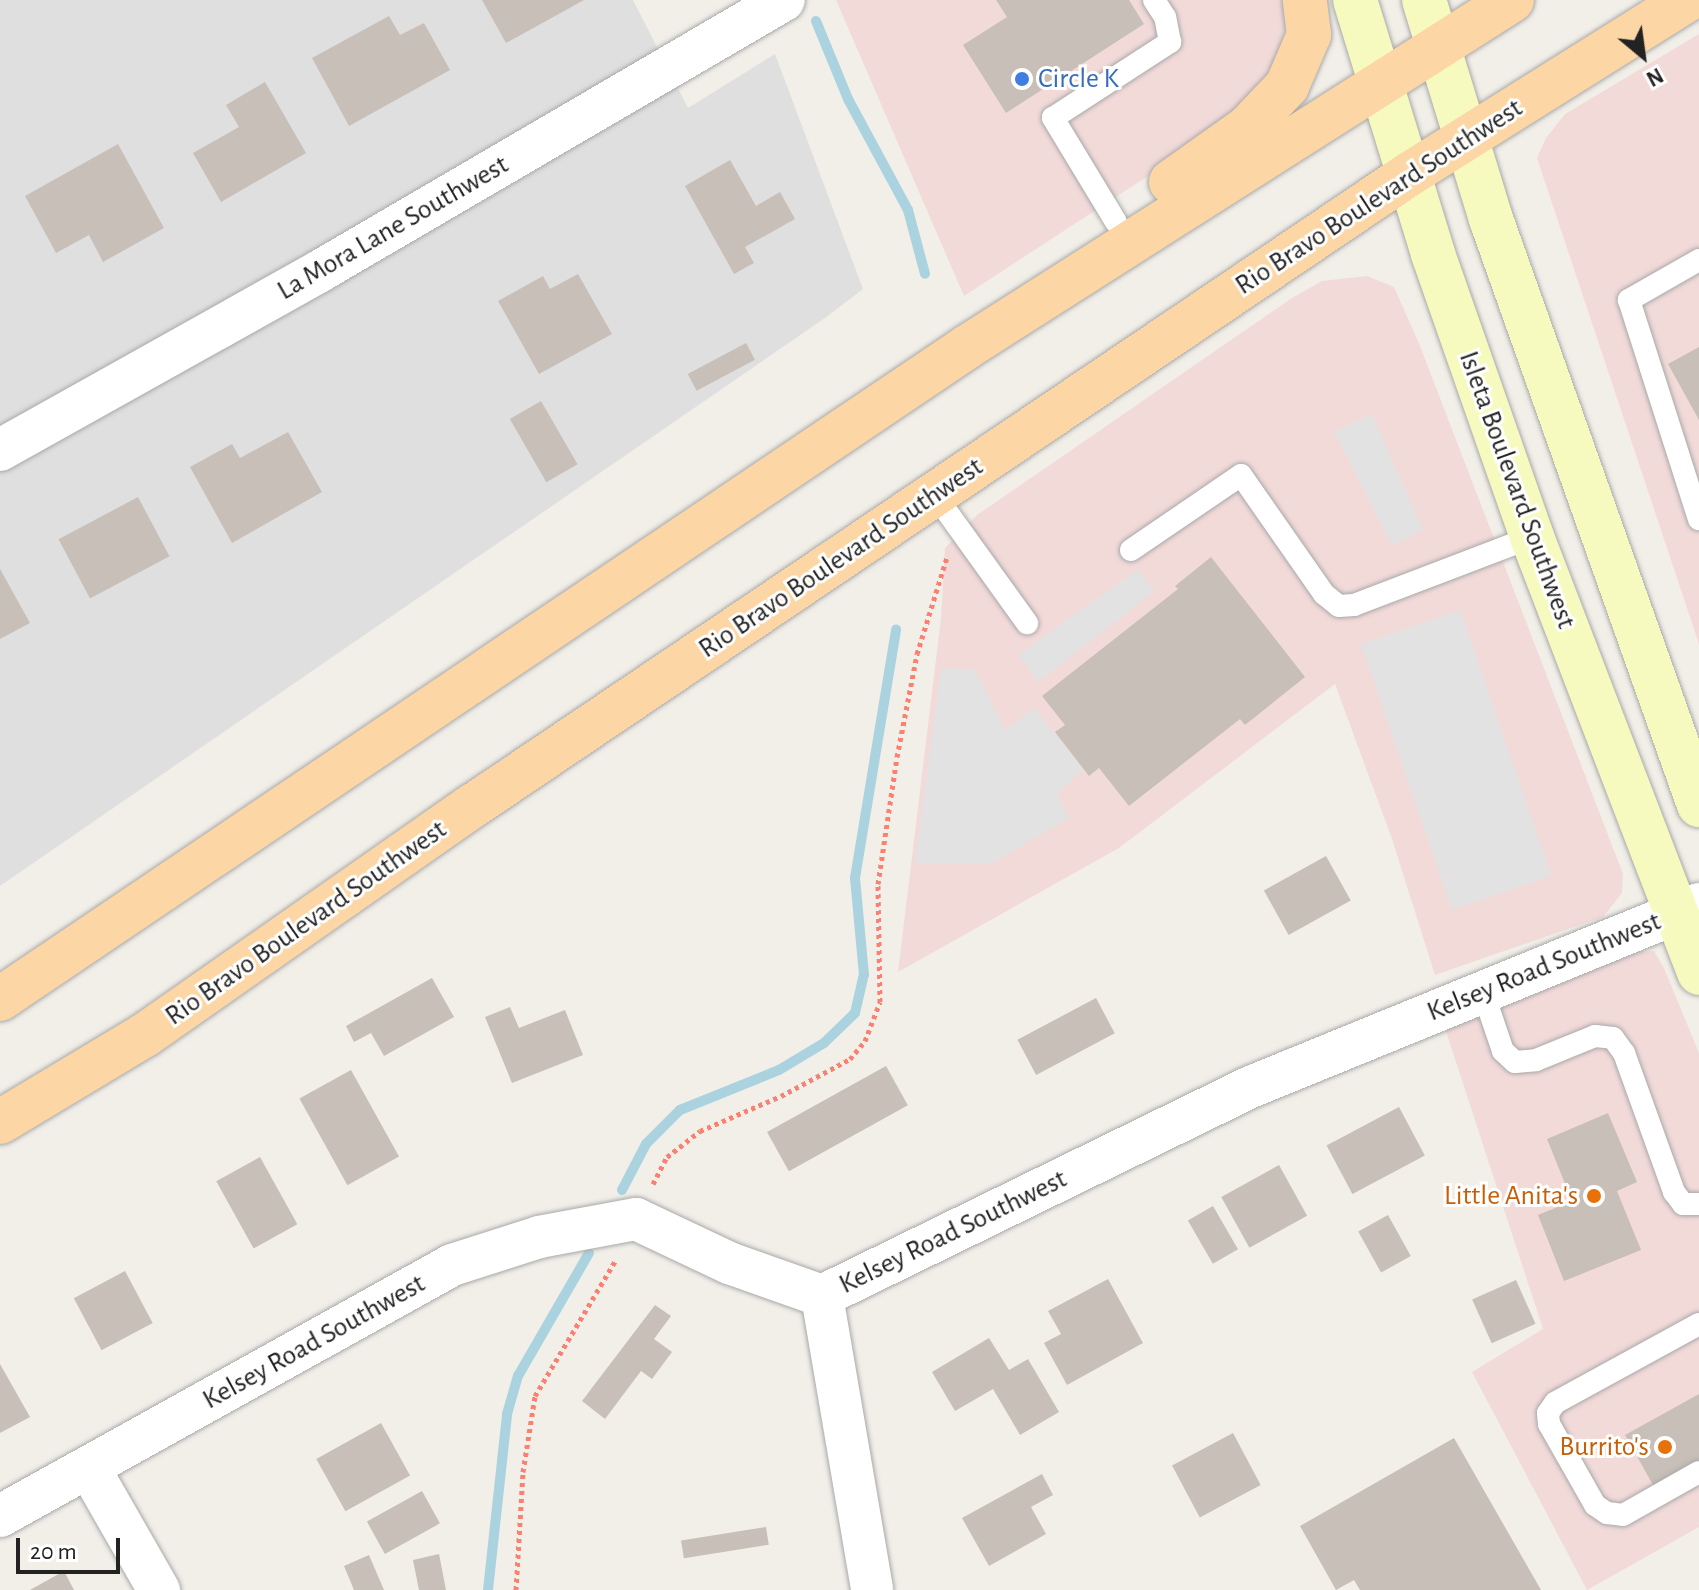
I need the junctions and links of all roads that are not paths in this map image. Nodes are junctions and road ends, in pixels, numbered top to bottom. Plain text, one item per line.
1 (784, 0) edge
2 (1154, 0) edge
3 (1305, 0) edge
4 (1355, 0) edge
5 (1424, 0) edge
6 (1512, 0) edge
7 (1687, 0) edge
8 (1439, 45) junction
9 (1378, 82) junction
10 (1468, 137) junction
11 (1408, 175) junction
12 (1116, 222) junction
13 (1699, 260) edge
14 (967, 347) junction
15 (0, 450) edge
16 (935, 495) junction
17 (1699, 519) edge
18 (1532, 537) junction
19 (1131, 550) dead end
20 (1027, 623) dead end
21 (1686, 728) edge
22 (1699, 804) edge
23 (1687, 908) edge
24 (1699, 973) edge
25 (1483, 992) junction
26 (0, 999) edge
27 (0, 1122) edge
28 (1699, 1204) edge
29 (822, 1296) junction
30 (1699, 1324) edge
31 (89, 1468) junction
32 (1699, 1472) edge
33 (0, 1516) edge
34 (159, 1590) edge
35 (872, 1590) edge

1 - 15 street, La Mora Lane Southwest
2 - 12 lane
3 - 12 main road
4 - 9 main road, Isleta Boulevard Southwest
5 - 8 main road
6 - 8 main road
7 - 10 main road, Rio Bravo Boulevard Southwest
8 - 9 main road
8 - 10 main road
9 - 11 main road, Isleta Boulevard Southwest
9 - 14 main road
10 - 11 main road, Rio Bravo Boulevard Southwest
10 - 21 main road
11 - 16 main road, Rio Bravo Boulevard Southwest
11 - 18 main road, Isleta Boulevard Southwest
12 - 14 main road
13 - 17 lane
14 - 26 main road
16 - 20 lane
16 - 27 main road, Rio Bravo Boulevard Southwest
18 - 19 lane
18 - 23 main road, Isleta Boulevard Southwest
21 - 22 main road
23 - 24 main road, Isleta Boulevard Southwest
23 - 25 street, Kelsey Road Southwest
25 - 28 lane
25 - 29 street, Kelsey Road Southwest
29 - 31 street, Kelsey Road Southwest
29 - 35 street
30 - 32 lane
31 - 33 street, Kelsey Road Southwest
31 - 34 street

